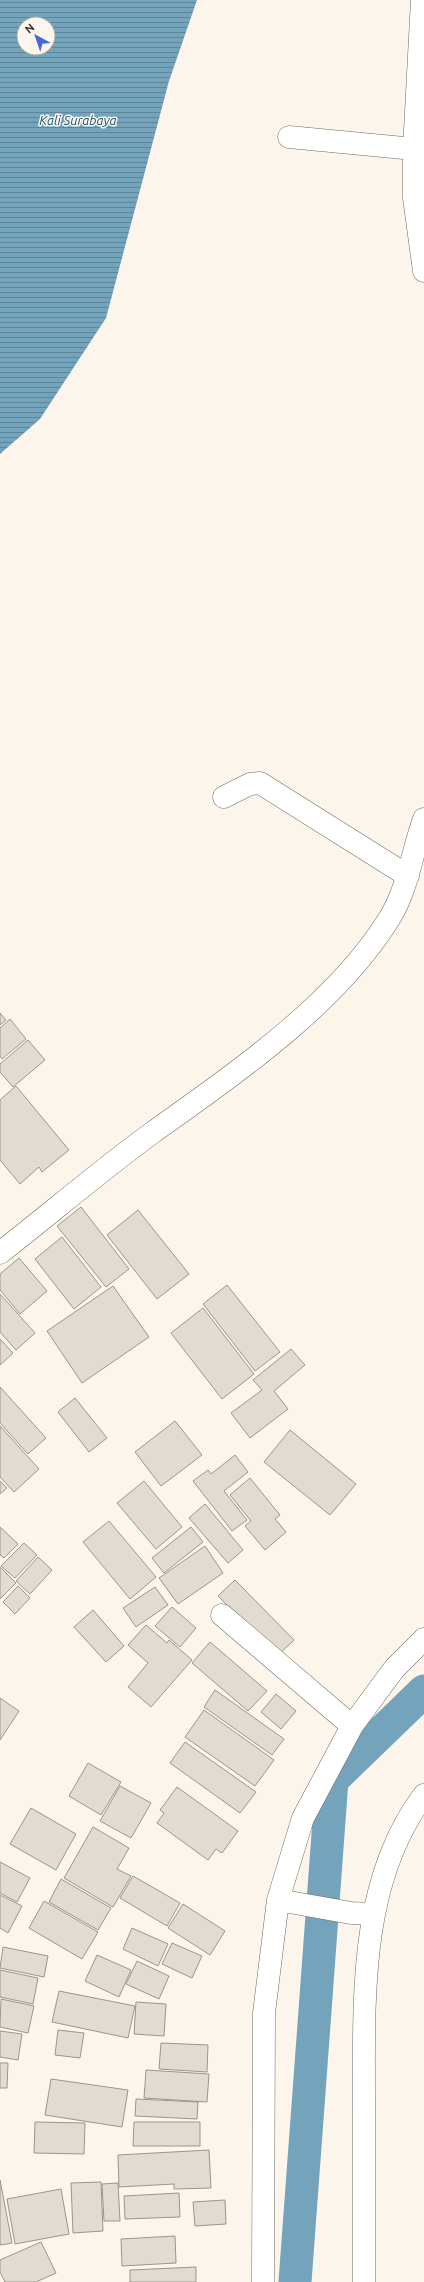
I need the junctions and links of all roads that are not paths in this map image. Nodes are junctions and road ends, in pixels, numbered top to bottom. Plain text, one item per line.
1 (422, 0) edge
2 (289, 137) dead end
3 (414, 149) junction
4 (424, 271) edge
5 (224, 797) dead end
6 (424, 819) edge
7 (408, 876) junction
8 (0, 1253) edge
9 (222, 1615) dead end
10 (424, 1639) edge
11 (352, 1726) junction
12 (424, 1795) edge
13 (286, 1902) junction
14 (373, 1914) junction
15 (263, 2282) edge
16 (364, 2282) edge

1 - 3 street
2 - 3 street
3 - 4 street
5 - 7 street
6 - 7 street
7 - 8 street
9 - 11 street
10 - 11 street
11 - 13 street
12 - 14 street
13 - 14 street
13 - 15 street
14 - 16 street

